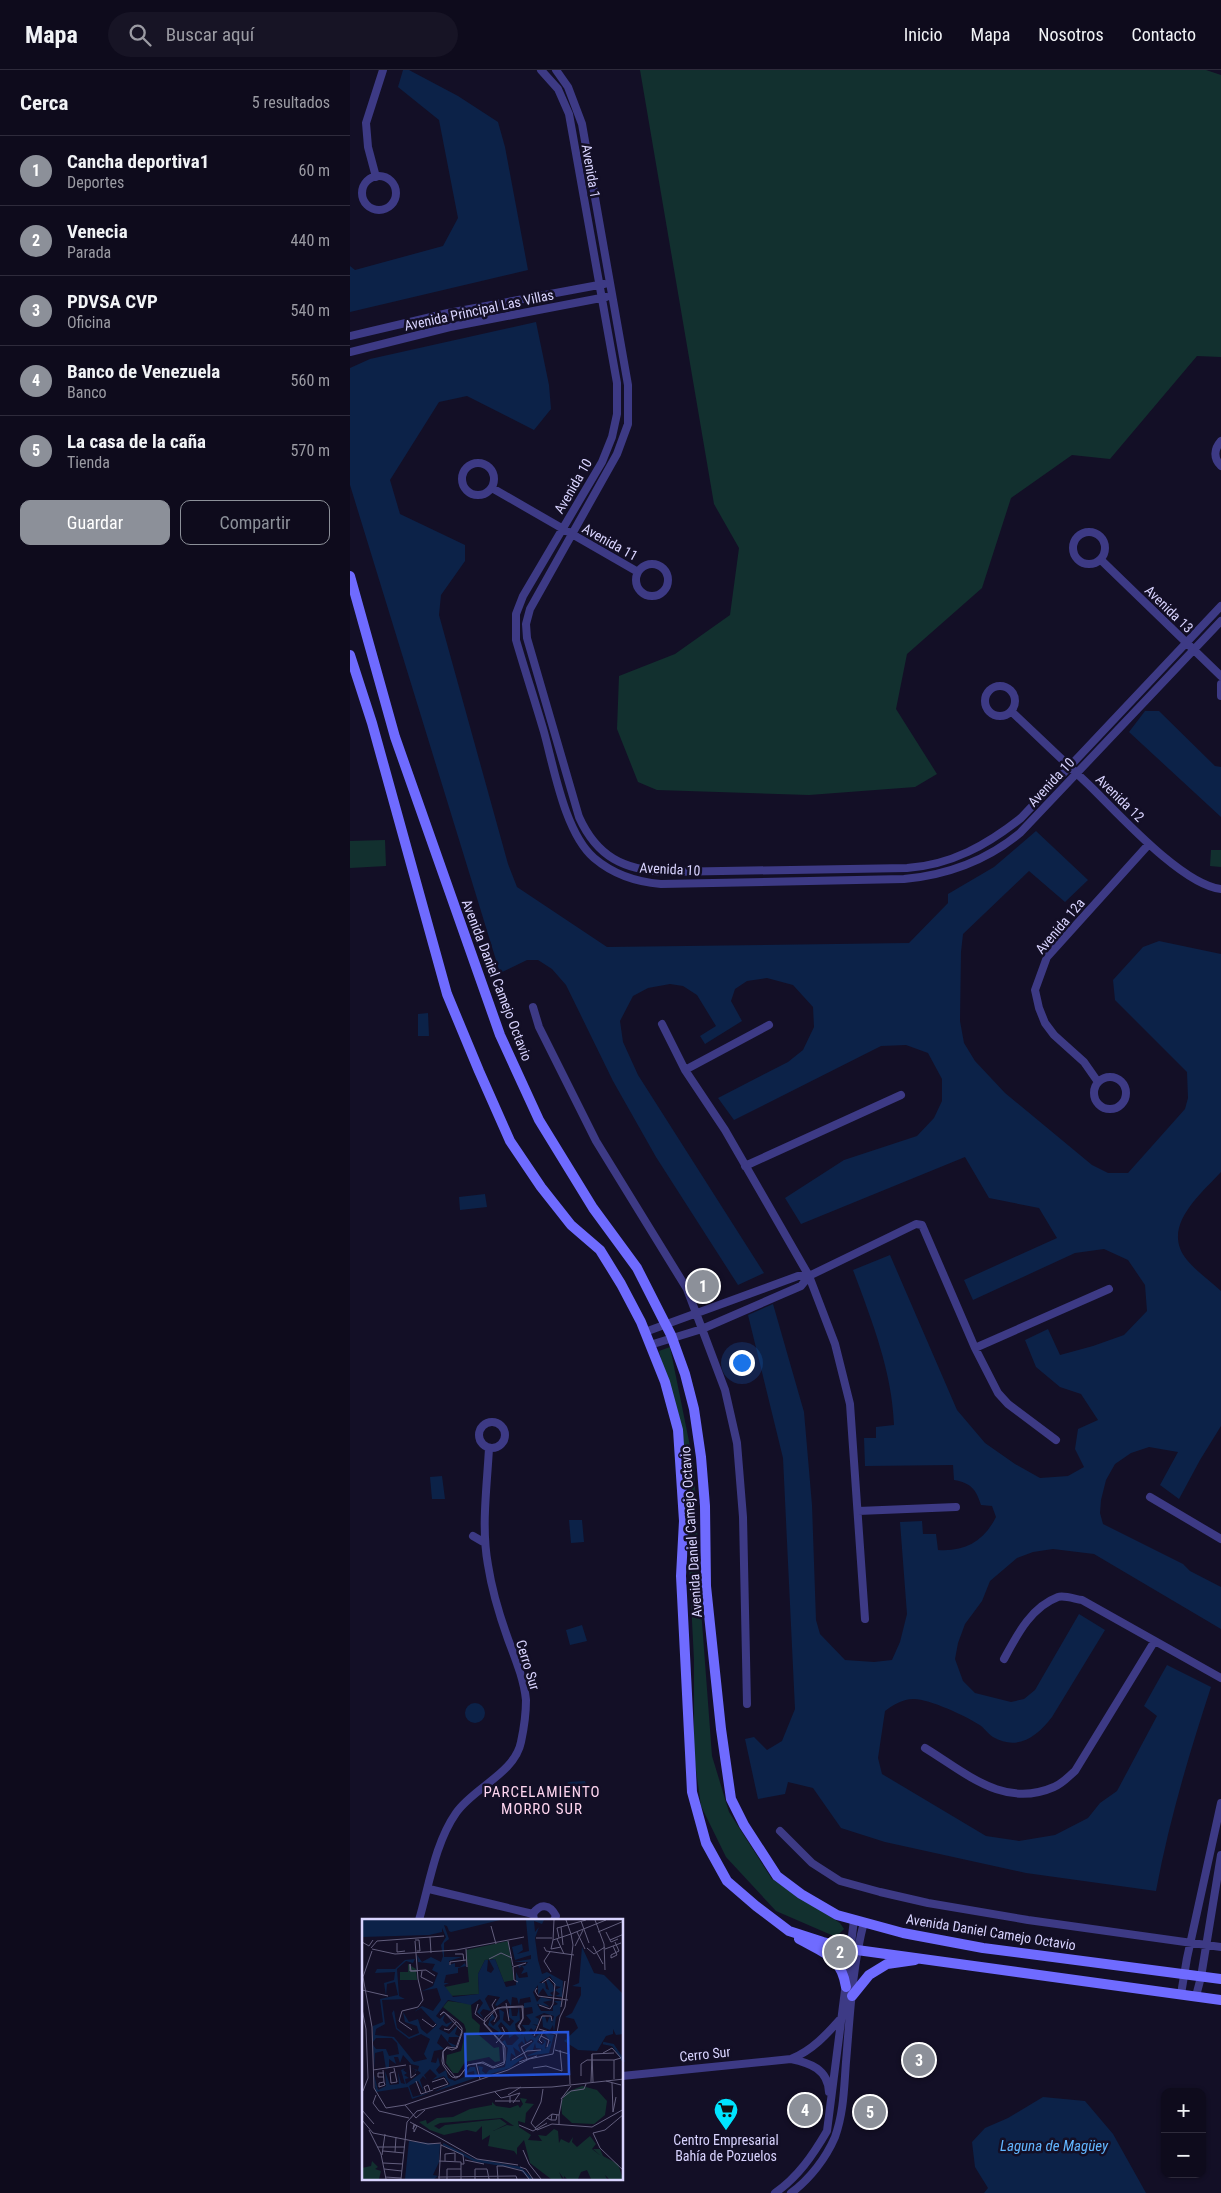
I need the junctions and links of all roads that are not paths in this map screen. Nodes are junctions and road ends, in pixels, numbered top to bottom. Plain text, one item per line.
1 (384, 70) edge
2 (541, 70) edge
3 (556, 70) edge
4 (376, 177) junction
5 (611, 282) junction
6 (599, 285) junction
7 (613, 296) junction
8 (602, 298) junction
9 (350, 336) edge
10 (350, 352) edge
11 (617, 398) junction
12 (629, 398) junction
13 (1221, 441) edge
14 (1221, 466) edge
15 (492, 488) junction
16 (562, 529) junction
17 (571, 534) junction
18 (1100, 560) junction
19 (638, 572) junction
20 (350, 576) edge
21 (1221, 606) edge
22 (1221, 621) edge
23 (1187, 644) junction
24 (1194, 650) junction
25 (350, 655) edge
26 (1221, 676) edge
27 (1221, 684) edge
28 (1221, 696) edge
29 (1129, 704) junction
30 (1011, 711) junction
31 (1137, 711) junction
32 (1069, 766) junction
33 (1076, 773) junction
34 (566, 775) junction
35 (557, 778) junction
36 (1149, 844) junction
37 (982, 846) junction
38 (987, 855) junction
39 (836, 870) junction
40 (690, 872) junction
41 (836, 881) junction
42 (690, 884) junction
43 (1221, 889) edge
44 (533, 1007) dead end
45 (662, 1024) dead end
46 (769, 1025) dead end
47 (685, 1070) junction
48 (1098, 1082) junction
49 (901, 1095) dead end
50 (745, 1166) junction
51 (809, 1276) junction
52 (1109, 1289) dead end
53 (696, 1313) junction
54 (666, 1324) junction
55 (702, 1329) junction
56 (645, 1332) junction
57 (673, 1339) junction
58 (650, 1345) junction
59 (975, 1348) junction
60 (1056, 1440) dead end
61 (489, 1448) dead end
62 (1150, 1497) dead end
63 (956, 1507) dead end
64 (858, 1511) junction
65 (473, 1536) dead end
66 (1220, 1536) edge
67 (485, 1542) junction
68 (865, 1619) dead end
69 (1154, 1642) junction
70 (1004, 1659) dead end
71 (1221, 1678) edge
72 (747, 1704) dead end
73 (925, 1748) dead end
74 (1221, 1803) edge
75 (1219, 1815) edge
76 (780, 1830) dead end
77 (1221, 1855) edge
78 (429, 1889) junction
79 (533, 1917) edge
80 (419, 1919) edge
81 (554, 1919) edge
82 (859, 1921) junction
83 (789, 1931) junction
84 (1191, 1942) junction
85 (1205, 1945) junction
86 (1221, 1947) edge
87 (854, 1949) junction
88 (922, 1958) junction
89 (1184, 1975) junction
90 (1201, 1977) junction
91 (1221, 1979) edge
92 (846, 1987) junction
93 (1181, 1994) junction
94 (852, 1996) junction
95 (1196, 1996) junction
96 (1221, 2000) edge
97 (843, 2015) junction
98 (791, 2059) junction
99 (624, 2076) edge
100 (830, 2105) junction
101 (775, 2193) edge
102 (791, 2193) edge

1 - 4 street
2 - 6 street, Avenida 1
3 - 5 street, Avenida 1
4 - 4 street
5 - 6 street, Avenida Principal Las Villas
5 - 7 street, Avenida 1
6 - 8 street, Avenida 1
6 - 9 street, Avenida Principal Las Villas
7 - 8 street, Avenida Principal Las Villas
7 - 12 street, Avenida 10
8 - 10 street, Avenida Principal Las Villas
8 - 11 street, Avenida 10
11 - 12 street
11 - 16 street, Avenida 10
12 - 17 street, Avenida 10
13 - 14 street
15 - 15 street
15 - 16 street, Avenida 11
16 - 17 street, Avenida 11
16 - 35 street, Avenida 10
17 - 19 street, Avenida 11
17 - 34 street, Avenida 10
18 - 18 street
18 - 23 street, Avenida 13
19 - 19 street, Avenida 11
20 - 54 main road, Avenida Daniel Camejo Octavio
21 - 23 street, Avenida 10
22 - 24 street, Avenida 10
23 - 24 street, Avenida 13
23 - 29 street, Avenida 10
24 - 26 street, Avenida 13
24 - 31 street, Avenida 10
25 - 56 main road, Avenida Daniel Camejo Octavio
27 - 28 street
29 - 31 street
29 - 32 street, Avenida 10
30 - 30 street
30 - 32 street, Avenida 12
31 - 33 street, Avenida 10
32 - 33 street, Avenida 12
32 - 37 street, Avenida 10
33 - 36 street, Avenida 12
33 - 38 street, Avenida 10
34 - 35 street
34 - 40 street, Avenida 10
35 - 42 street, Avenida 10
36 - 43 street, Avenida 12
36 - 48 street, Avenida 12a
37 - 38 street
37 - 39 street, Avenida 10
38 - 41 street, Avenida 10
39 - 40 street, Avenida 10
39 - 41 street
40 - 42 street
41 - 42 street, Avenida 10
44 - 53 street
45 - 47 street
46 - 47 street
47 - 50 street
48 - 48 street
49 - 50 street
50 - 51 street
51 - 53 street
51 - 55 street
51 - 59 street
51 - 64 street
52 - 59 street
53 - 54 street
53 - 55 street
54 - 56 street
54 - 57 main road, Avenida Daniel Camejo Octavio
55 - 57 street
55 - 72 street
56 - 58 main road, Avenida Daniel Camejo Octavio
57 - 58 street
57 - 82 main road, Avenida Daniel Camejo Octavio
58 - 83 main road, Avenida Daniel Camejo Octavio
59 - 60 street
61 - 67 street, Cerro Sur
62 - 66 street
63 - 64 street
64 - 68 street
65 - 67 street
67 - 78 street, Cerro Sur
69 - 70 street
69 - 71 street
69 - 73 street
74 - 75 street
75 - 84 street
76 - 84 street
77 - 85 street
78 - 79 street
78 - 80 street, Cerro Sur
79 - 81 street
82 - 87 street
82 - 89 main road, Avenida Daniel Camejo Octavio
83 - 87 main road, Avenida Daniel Camejo Octavio
83 - 92 main road
84 - 85 street
84 - 89 street
85 - 86 street
85 - 90 street
87 - 88 main road, Avenida Daniel Camejo Octavio
87 - 92 street
87 - 94 street
88 - 93 main road, Avenida Daniel Camejo Octavio
88 - 94 main road
89 - 90 main road, Avenida Daniel Camejo Octavio
89 - 93 street
90 - 91 main road, Avenida Daniel Camejo Octavio
90 - 95 street
92 - 97 street
93 - 95 main road, Avenida Daniel Camejo Octavio
94 - 102 street
95 - 96 main road, Avenida Daniel Camejo Octavio
97 - 98 street, Cerro Sur
97 - 100 street
98 - 99 street, Cerro Sur
98 - 100 street, Cerro Sur
100 - 101 street

